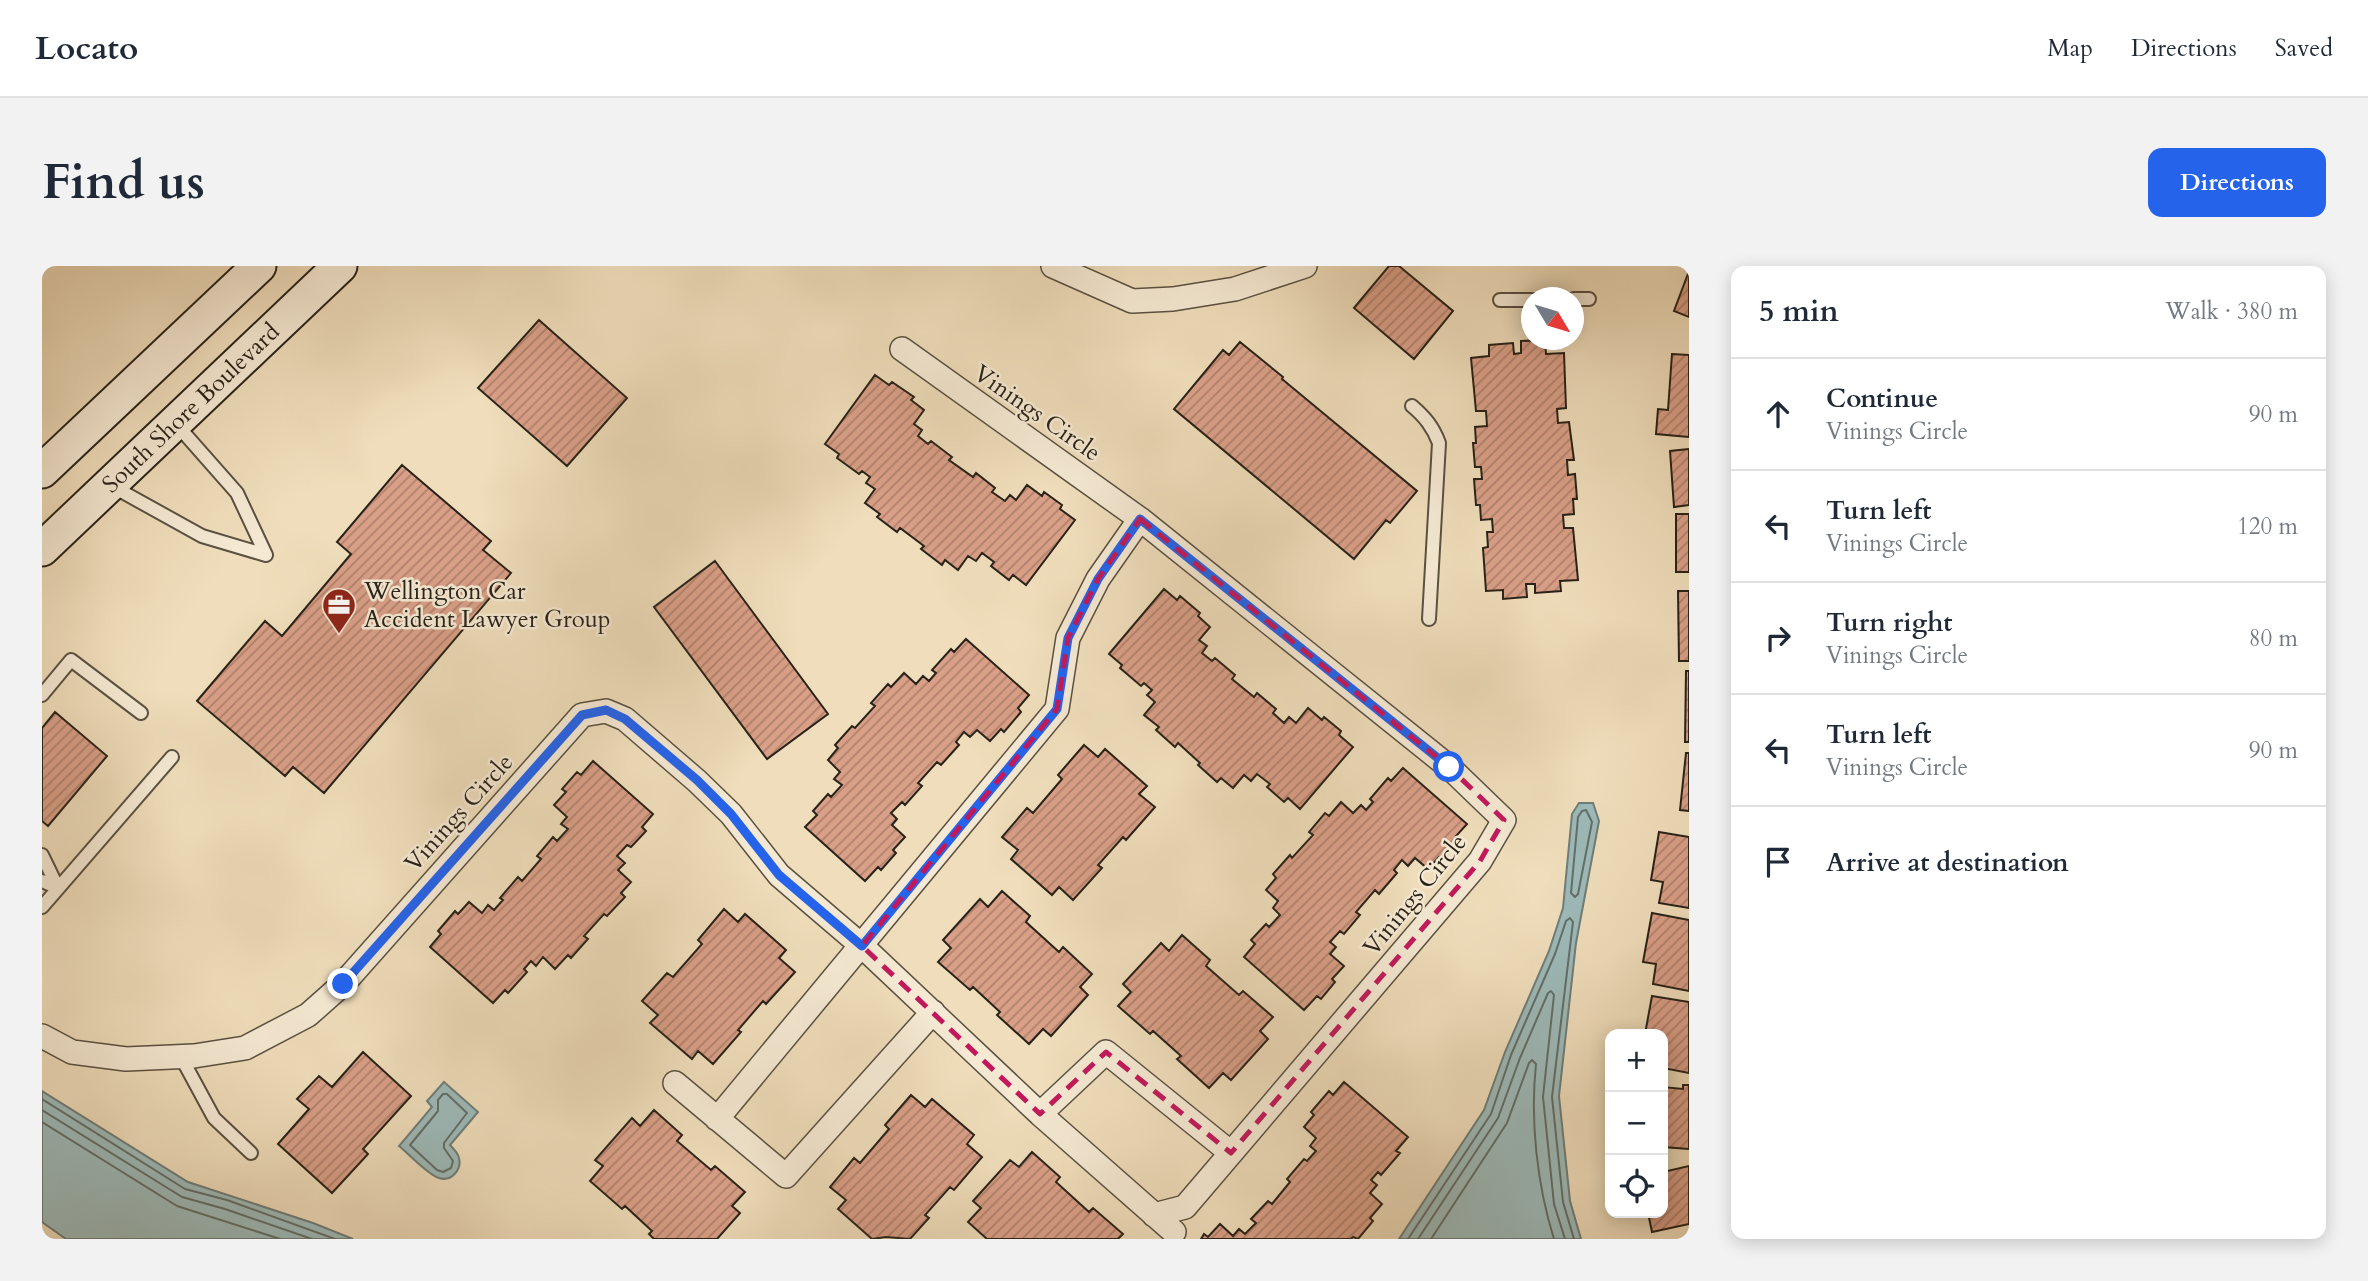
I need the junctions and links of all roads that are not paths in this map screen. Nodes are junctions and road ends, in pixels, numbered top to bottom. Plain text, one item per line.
1 (259, 266) edge
2 (340, 266) edge
3 (1053, 266) edge
4 (1305, 266) edge
5 (1584, 299) edge
6 (1589, 299) dead end
7 (1500, 300) dead end
8 (1521, 300) edge
9 (902, 349) dead end
10 (1412, 406) dead end
11 (176, 423) junction
12 (42, 471) edge
13 (110, 485) junction
14 (1140, 519) junction
15 (42, 549) edge
16 (1429, 618) dead end
17 (42, 695) edge
18 (141, 713) dead end
19 (172, 757) dead end
20 (42, 855) edge
21 (42, 870) edge
22 (42, 879) edge
23 (58, 888) junction
24 (42, 907) edge
25 (862, 946) junction
26 (933, 1012) junction
27 (42, 1036) edge
28 (181, 1057) junction
29 (675, 1083) dead end
30 (1040, 1114) junction
31 (718, 1119) junction
32 (251, 1153) dead end
33 (1231, 1153) junction
34 (1154, 1215) junction
35 (1174, 1232) dead end

1 - 12 street
2 - 11 street, South Shore Boulevard
3 - 4 street
5 - 6 lane
7 - 8 lane
9 - 14 street, Vinings Circle
10 - 16 lane
11 - 13 street, South Shore Boulevard
11 - 13 lane
13 - 15 street, South Shore Boulevard
14 - 25 street
14 - 33 street, Vinings Circle
17 - 18 lane
19 - 23 lane
20 - 23 lane
21 - 23 lane
22 - 23 lane
23 - 24 lane
25 - 26 street, Vinings Circle
25 - 28 street, Vinings Circle
25 - 31 street
26 - 30 street, Vinings Circle
26 - 31 street
27 - 28 street, Vinings Circle
28 - 32 lane
29 - 31 street
30 - 33 street
30 - 34 street, Vinings Circle
33 - 34 street, Vinings Circle
34 - 35 street, Vinings Circle

